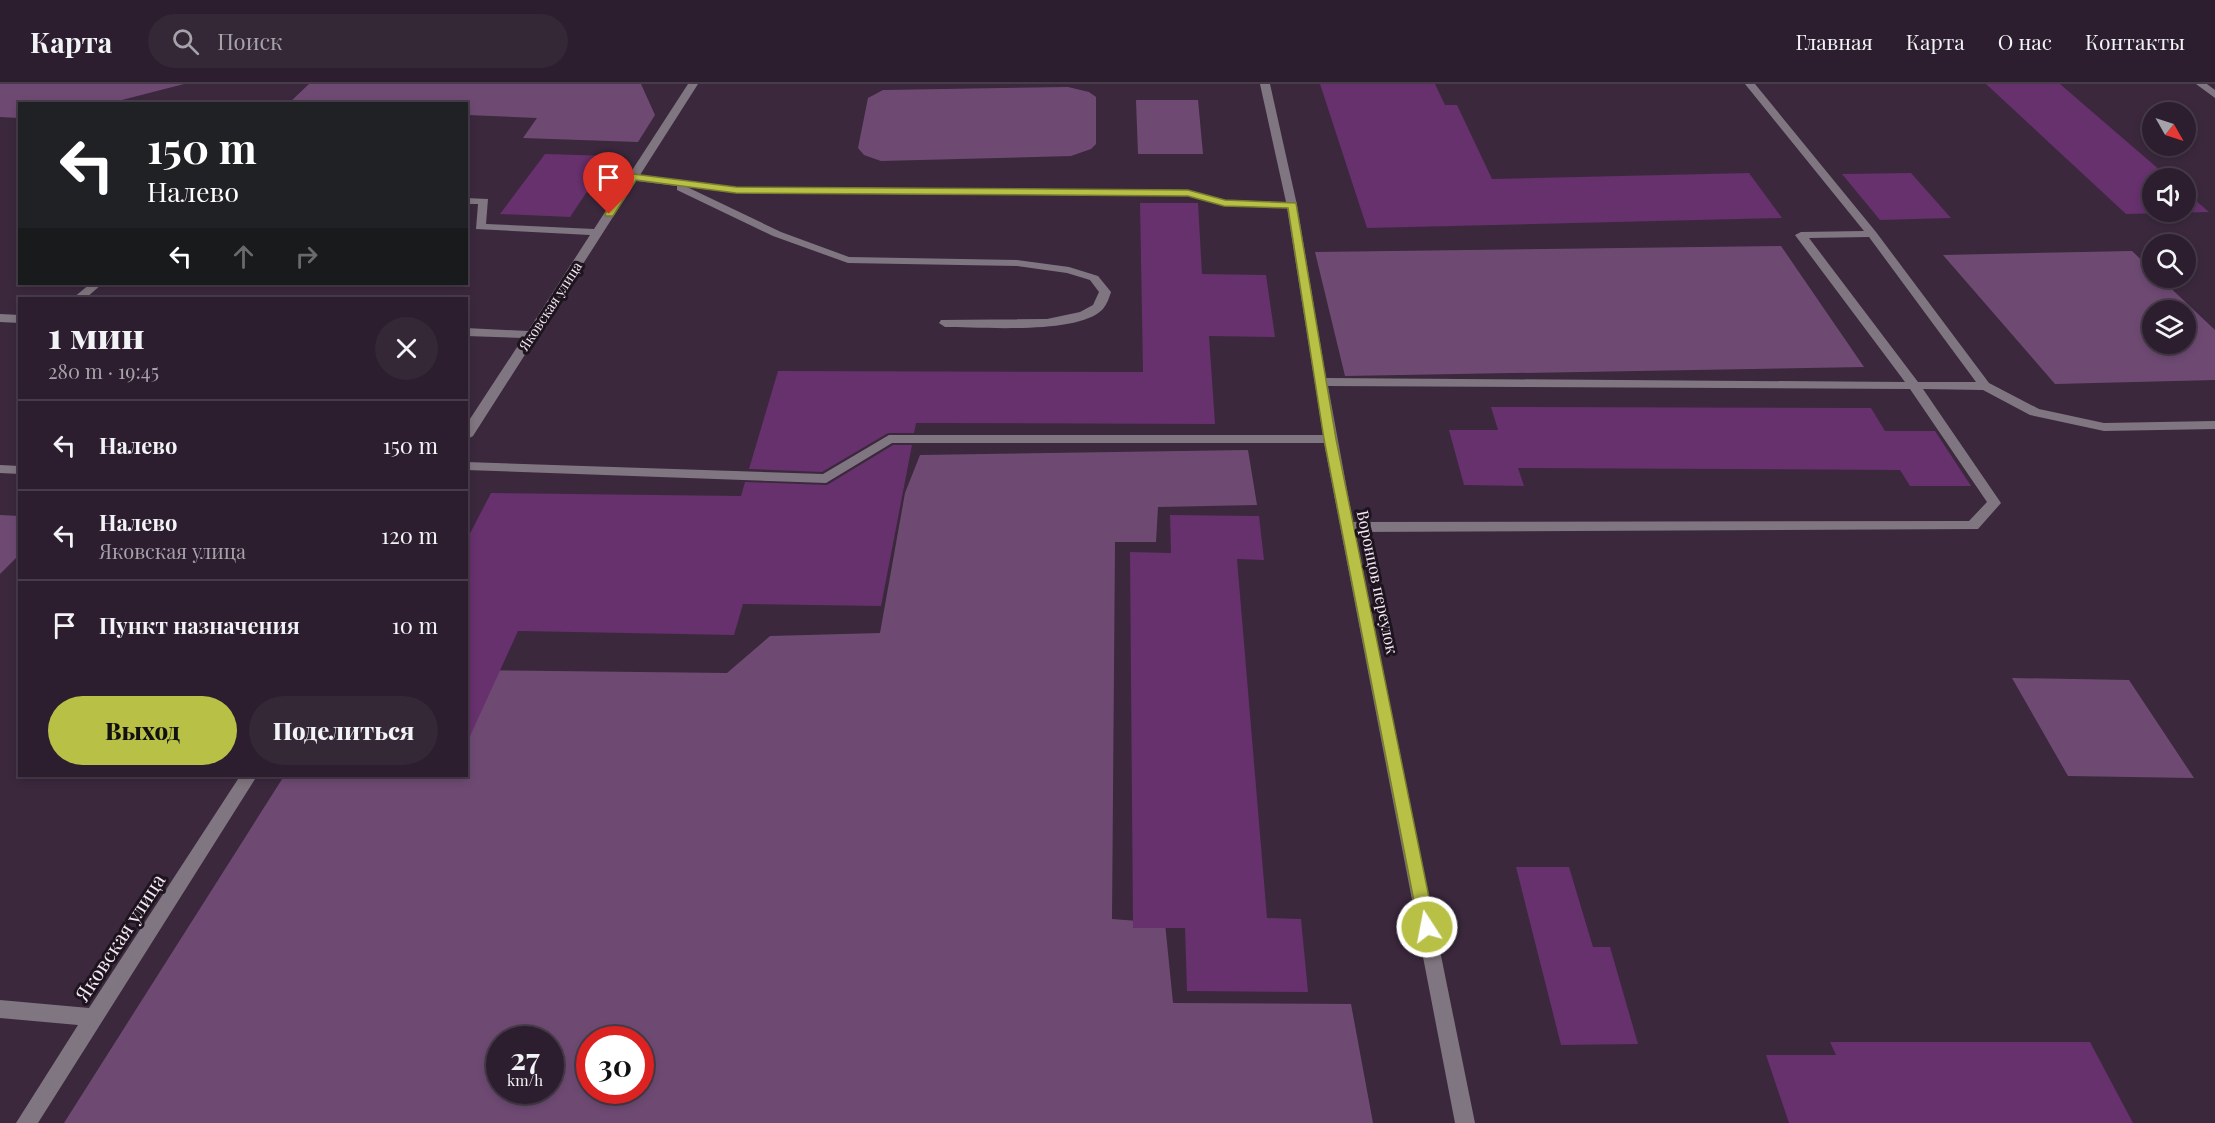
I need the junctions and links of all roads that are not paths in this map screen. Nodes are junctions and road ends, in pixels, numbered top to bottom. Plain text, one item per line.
1 (693, 84) edge
2 (1265, 84) edge
3 (1750, 84) edge
4 (2201, 84) edge
5 (2215, 95) edge
6 (633, 177) junction
7 (667, 181) junction
8 (468, 201) edge
9 (1292, 205) junction
10 (598, 232) junction
11 (1872, 234) junction
12 (95, 285) edge
13 (80, 297) edge
14 (0, 318) edge
15 (18, 319) edge
16 (945, 323) dead end
17 (468, 332) edge
18 (531, 335) junction
19 (1320, 382) junction
20 (1913, 384) junction
21 (1985, 386) junction
22 (2215, 425) edge
23 (468, 433) edge
24 (1330, 439) junction
25 (468, 466) edge
26 (0, 469) edge
27 (18, 470) edge
28 (1347, 527) junction
29 (248, 777) edge
30 (0, 1009) edge
31 (94, 1017) junction
32 (26, 1123) edge
33 (1465, 1123) edge

1 - 6 street, Яковская улица
2 - 9 street, Воронцов переулок
3 - 11 street
4 - 5 street
6 - 7 street
6 - 10 street, Яковская улица
7 - 9 street
7 - 16 street
8 - 10 street
9 - 19 street, Воронцов переулок
10 - 18 street, Яковская улица
11 - 20 street
11 - 21 street
12 - 13 street
14 - 15 street
17 - 18 street
18 - 23 street, Яковская улица
19 - 20 street
19 - 24 street, Воронцов переулок
20 - 21 street
20 - 28 street
21 - 22 street
24 - 25 street
24 - 28 street, Воронцов переулок
26 - 27 street
28 - 33 street, Воронцов переулок
29 - 31 street, Яковская улица
30 - 31 street
31 - 32 street, Яковская улица

